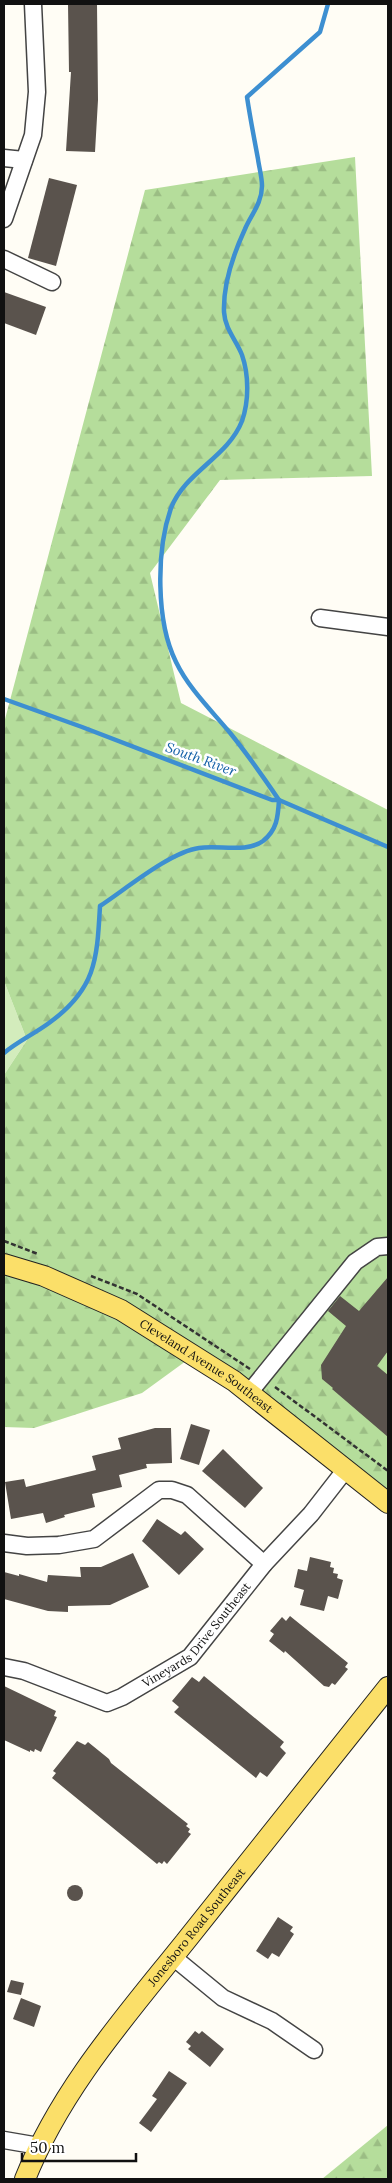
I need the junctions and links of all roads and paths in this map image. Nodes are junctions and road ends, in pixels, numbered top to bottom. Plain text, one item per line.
1 (33, 4) edge
2 (4, 158) edge
3 (24, 160) junction
4 (4, 220) edge
5 (4, 259) edge
6 (52, 282) dead end
7 (320, 618) dead end
8 (388, 627) edge
9 (388, 1246) edge
10 (4, 1264) edge
11 (249, 1393) junction
12 (346, 1469) junction
13 (388, 1503) edge
14 (4, 1543) edge
15 (264, 1564) junction
16 (4, 1667) edge
17 (388, 1687) edge
18 (173, 1957) junction
19 (314, 2050) dead end
20 (4, 2140) edge
21 (39, 2146) junction
22 (25, 2179) edge

1 - 3 street
2 - 3 street
3 - 4 street
5 - 6 street
7 - 8 street
9 - 11 street
10 - 11 main road, Cleveland Avenue Southeast
11 - 12 main road, Cleveland Avenue Southeast
12 - 13 main road, Cleveland Avenue Southeast
12 - 15 street, Vineyards Drive Southeast
14 - 15 street
15 - 16 street, Vineyards Drive Southeast
17 - 18 main road, Jonesboro Road Southeast
18 - 19 street
18 - 21 main road, Jonesboro Road Southeast
20 - 21 street
21 - 22 main road, Jonesboro Road Southeast

